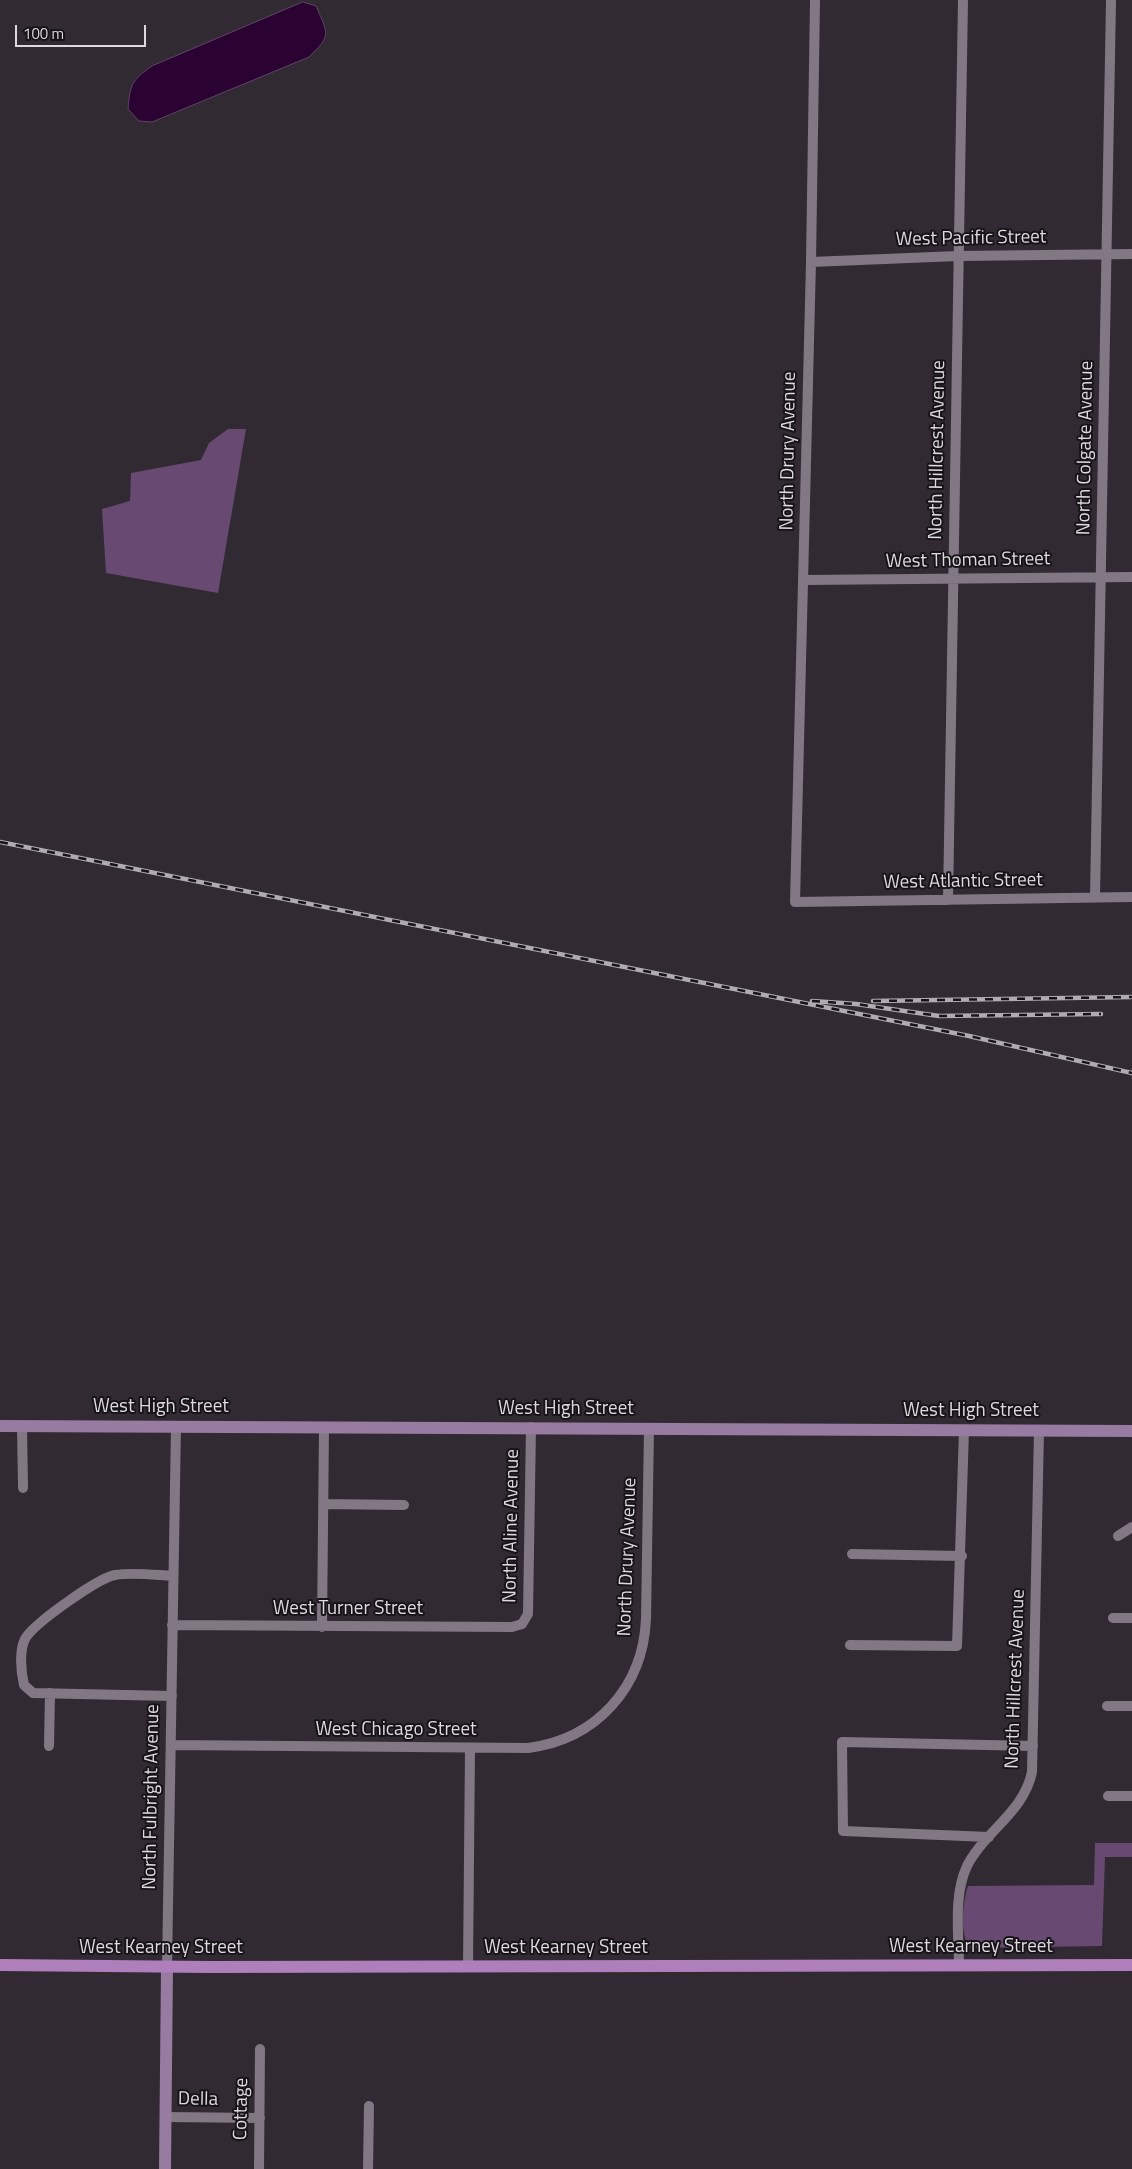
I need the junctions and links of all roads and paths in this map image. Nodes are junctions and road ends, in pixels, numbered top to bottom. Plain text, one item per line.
1 (815, 0) edge
2 (963, 0) edge
3 (1111, 0) edge
4 (1106, 254) junction
5 (1132, 254) edge
6 (958, 256) junction
7 (811, 262) junction
8 (1101, 577) junction
9 (1132, 577) edge
10 (953, 579) junction
11 (804, 580) junction
12 (1095, 897) junction
13 (1132, 897) edge
14 (948, 900) junction
15 (795, 902) joint
16 (0, 1426) edge
17 (22, 1426) junction
18 (176, 1426) junction
19 (324, 1427) junction
20 (530, 1427) junction
21 (649, 1428) junction
22 (964, 1430) junction
23 (1039, 1430) junction
24 (1132, 1431) edge
25 (23, 1488) dead end
26 (324, 1504) junction
27 (404, 1505) dead end
28 (1132, 1527) edge
29 (1118, 1536) dead end
30 (852, 1554) dead end
31 (962, 1556) junction
32 (173, 1576) junction
33 (1114, 1618) dead end
34 (1132, 1618) edge
35 (522, 1624) joint
36 (172, 1625) junction
37 (322, 1627) junction
38 (850, 1644) dead end
39 (50, 1693) junction
40 (172, 1696) junction
41 (1107, 1706) dead end
42 (1132, 1706) edge
43 (610, 1709) joint
44 (171, 1745) junction
45 (49, 1746) dead end
46 (1033, 1746) junction
47 (470, 1748) junction
48 (1108, 1796) dead end
49 (1132, 1796) edge
50 (990, 1837) junction
51 (1132, 1965) edge
52 (0, 1966) edge
53 (959, 1966) junction
54 (167, 1967) junction
55 (468, 1967) junction
56 (260, 2049) dead end
57 (369, 2106) dead end
58 (166, 2117) junction
59 (260, 2118) junction
60 (165, 2169) edge
61 (259, 2169) edge
62 (368, 2169) edge

1 - 7 street, North Drury Avenue
2 - 6 street, North Hillcrest Avenue
3 - 4 street, North Colgate Avenue
4 - 5 street, West Pacific Street
4 - 6 street, West Pacific Street
4 - 8 street, North Colgate Avenue
6 - 7 street, West Pacific Street
6 - 10 street, North Hillcrest Avenue
7 - 11 street, North Drury Avenue
8 - 9 street, West Thoman Street
8 - 10 street, West Thoman Street
8 - 12 street, North Colgate Avenue
10 - 11 street, West Thoman Street
10 - 14 street, North Hillcrest Avenue
11 - 15 street, North Drury Avenue
12 - 13 street, West Atlantic Street
12 - 14 street, West Atlantic Street
14 - 15 street, West Atlantic Street
16 - 17 street, West High Street
17 - 18 street, West High Street
17 - 25 street
18 - 19 street, West High Street
18 - 32 street, North Fulbright Avenue
19 - 20 street, West High Street
19 - 26 street
20 - 21 street, West High Street
20 - 35 street, North Aline Avenue
21 - 22 street, West High Street
21 - 43 street, North Drury Avenue
22 - 23 street, West High Street
22 - 31 street
23 - 24 street, West High Street
23 - 46 street, North Hillcrest Avenue
26 - 27 street
26 - 37 street
28 - 29 street
30 - 31 street
31 - 38 street
32 - 36 street, North Fulbright Avenue
32 - 39 street
33 - 34 street
35 - 37 street, West Turner Street
36 - 37 street, West Turner Street
36 - 40 street, North Fulbright Avenue
39 - 40 street
39 - 45 street
40 - 44 street, North Fulbright Avenue
41 - 42 street
43 - 47 street, West Chicago Street
44 - 47 street, West Chicago Street
44 - 54 street, North Fulbright Avenue
46 - 50 street, North Hillcrest Avenue
46 - 50 street
47 - 55 street
48 - 49 street
50 - 53 street, North Hillcrest Avenue
51 - 53 main road, West Kearney Street
52 - 54 main road, West Kearney Street
53 - 55 main road, West Kearney Street
54 - 55 main road, West Kearney Street
54 - 58 street, North Fulbright Avenue
56 - 59 street, Cottage
57 - 62 street
58 - 59 street, Della
58 - 60 street, North Fulbright Avenue
59 - 61 street, Cottage

